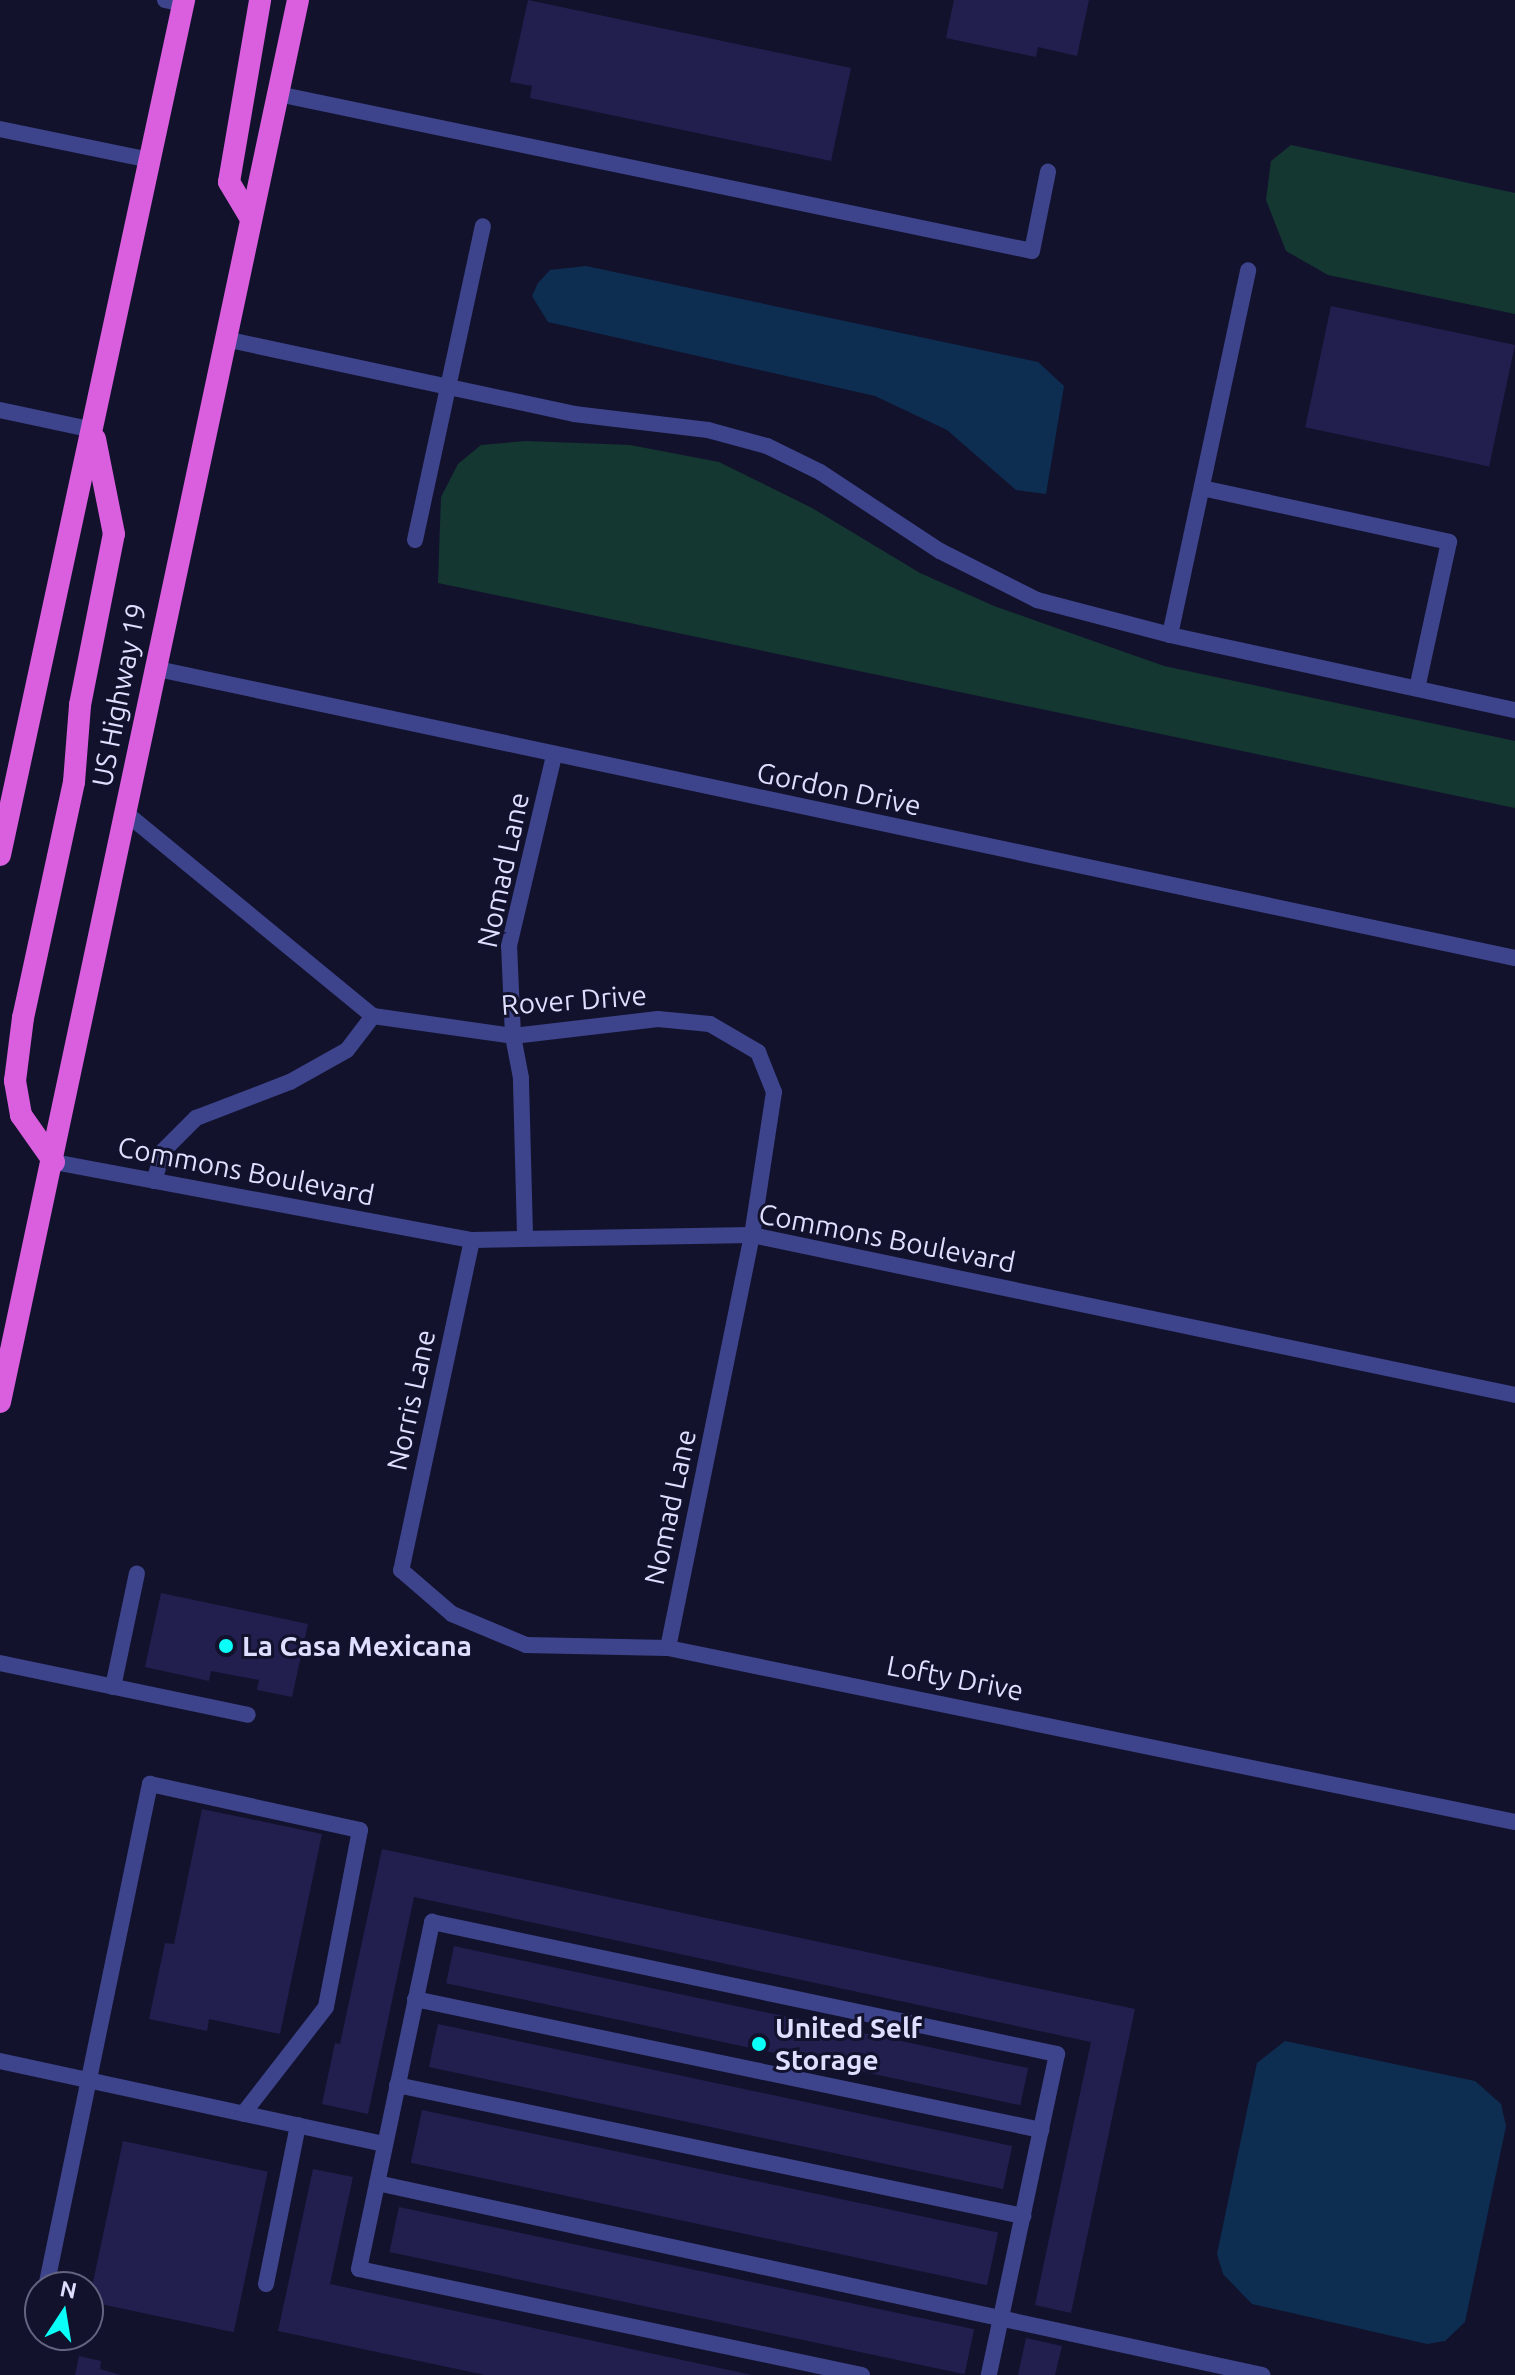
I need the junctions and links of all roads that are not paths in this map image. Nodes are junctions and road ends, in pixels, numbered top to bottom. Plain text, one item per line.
1 (260, 0) edge
2 (298, 0) edge
3 (177, 1) edge
4 (278, 94) junction
5 (0, 129) edge
6 (150, 160) junction
7 (1048, 172) dead end
8 (251, 219) junction
9 (483, 226) dead end
10 (1248, 270) dead end
11 (225, 339) junction
12 (449, 387) junction
13 (0, 410) edge
14 (93, 430) junction
15 (1202, 488) junction
16 (415, 540) dead end
17 (1170, 635) junction
18 (153, 668) junction
19 (1417, 689) junction
20 (1515, 710) edge
21 (554, 756) junction
22 (127, 814) junction
23 (0, 855) edge
24 (1515, 958) edge
25 (373, 1016) junction
26 (513, 1036) junction
27 (54, 1162) junction
28 (154, 1181) junction
29 (525, 1235) junction
30 (752, 1235) junction
31 (472, 1240) junction
32 (1515, 1395) edge
33 (0, 1402) edge
34 (401, 1570) joint
35 (137, 1573) dead end
36 (668, 1648) junction
37 (0, 1663) edge
38 (113, 1687) junction
39 (248, 1715) dead end
40 (1515, 1822) edge
41 (415, 1999) junction
42 (0, 2061) edge
43 (88, 2081) junction
44 (397, 2085) junction
45 (243, 2114) junction
46 (298, 2125) junction
47 (1041, 2130) junction
48 (385, 2144) junction
49 (377, 2183) junction
50 (1023, 2216) junction
51 (49, 2271) edge
52 (266, 2284) dead end
53 (1001, 2318) junction
54 (862, 2375) edge
55 (989, 2375) edge
56 (1262, 2375) edge

1 - 8 highway
2 - 4 highway, US Highway 19
3 - 6 highway
4 - 7 street
4 - 8 highway, US Highway 19
5 - 6 street
6 - 14 highway
8 - 11 highway, US Highway 19
9 - 12 street
10 - 15 street
11 - 12 street
11 - 18 highway, US Highway 19
12 - 16 street
12 - 17 street
13 - 14 street
14 - 23 highway
14 - 27 highway
15 - 17 street
15 - 19 street
17 - 19 street
18 - 21 street, Gordon Drive
18 - 22 highway, US Highway 19
19 - 20 street
21 - 24 street, Gordon Drive
21 - 26 street, Nomad Lane
22 - 25 street
22 - 27 highway, US Highway 19
25 - 26 street, Rover Drive
25 - 28 street
26 - 29 street, Nomad Lane
26 - 30 street, Rover Drive
27 - 28 street, Commons Boulevard
27 - 33 highway, US Highway 19
28 - 31 street, Commons Boulevard
29 - 30 street, Commons Boulevard
29 - 31 street, Commons Boulevard
30 - 32 street, Commons Boulevard
30 - 36 street, Nomad Lane
31 - 34 street, Norris Lane
34 - 36 street, Lofty Drive
35 - 38 street
36 - 40 street, Lofty Drive
37 - 38 street
38 - 39 street
41 - 44 street
41 - 47 street
41 - 47 street
42 - 43 street
43 - 45 street
43 - 45 street
43 - 51 street
44 - 48 street
44 - 50 street
45 - 46 street
46 - 48 street
46 - 52 street
47 - 50 street
48 - 49 street
49 - 53 street
49 - 54 street
50 - 53 street
53 - 55 street
53 - 56 street

